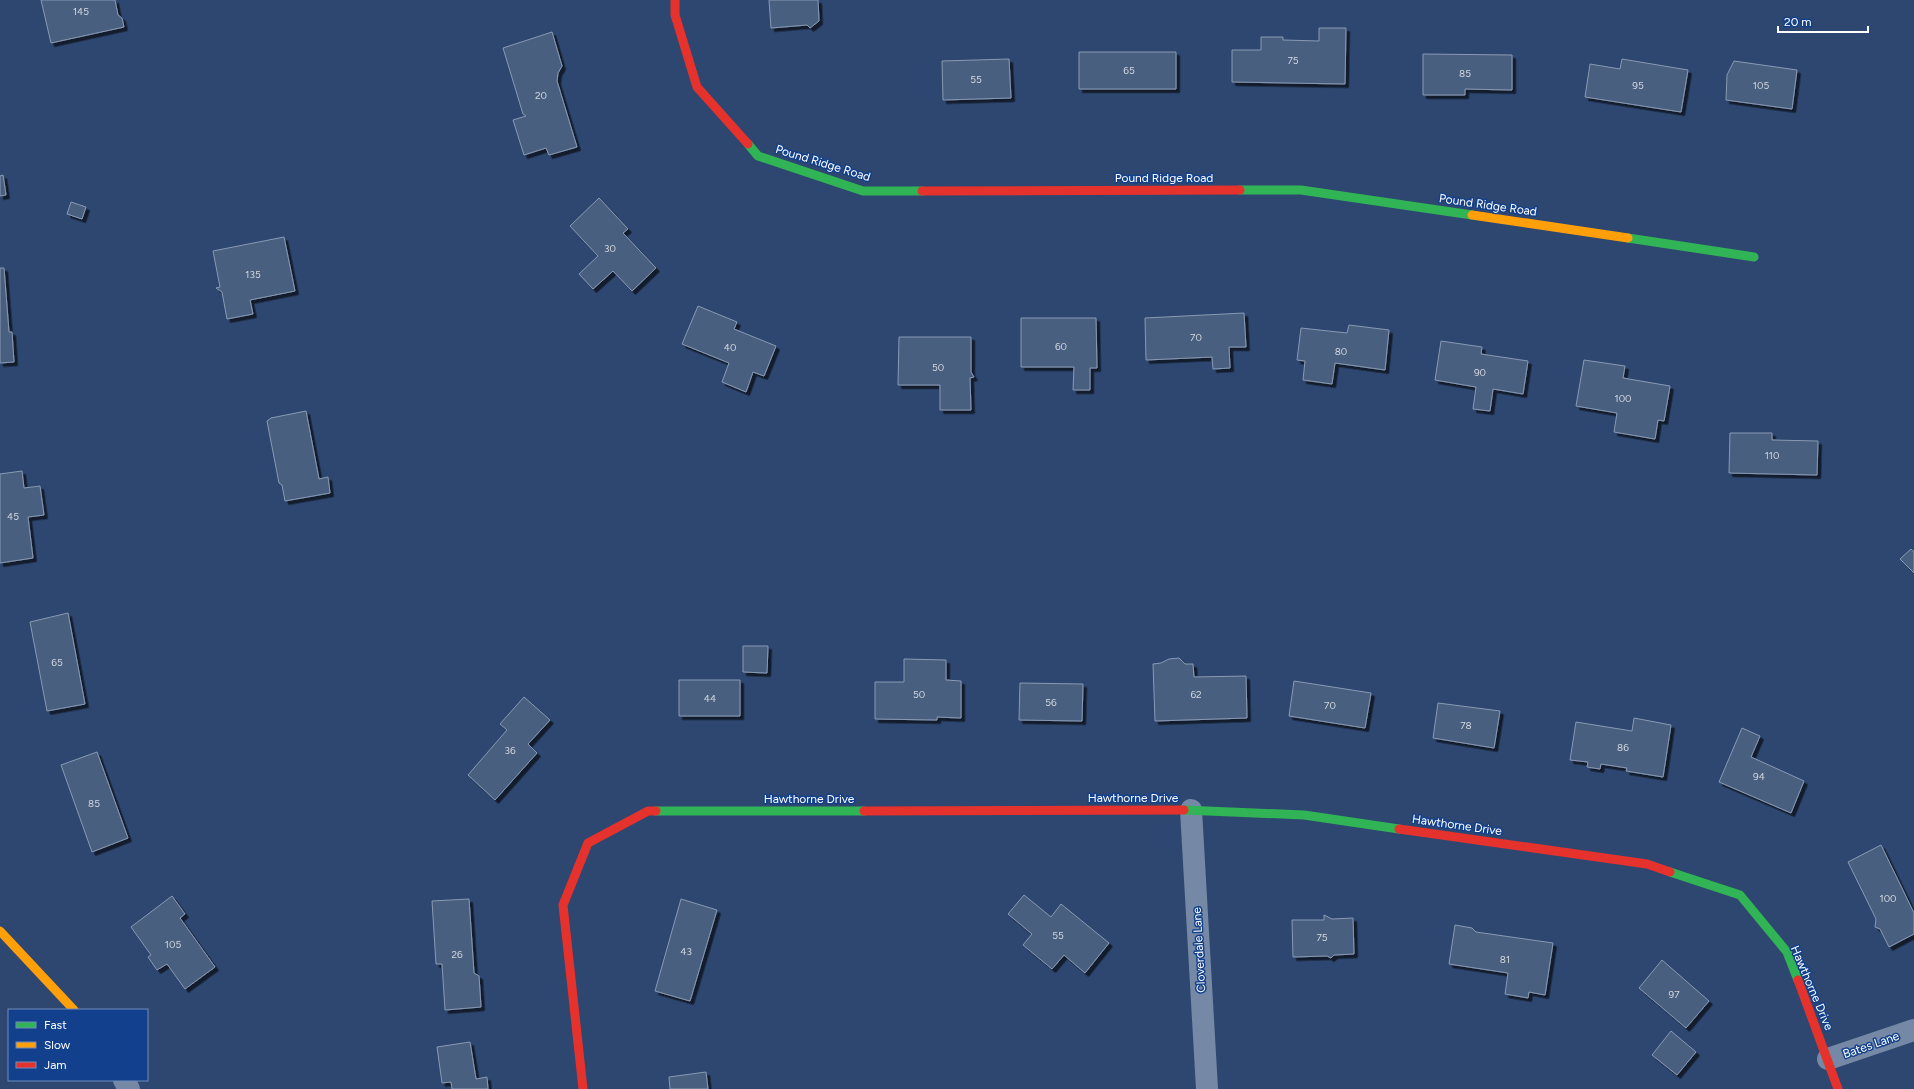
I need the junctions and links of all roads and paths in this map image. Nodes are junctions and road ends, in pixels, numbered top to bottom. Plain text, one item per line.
1 (675, 0) edge
2 (1754, 256) dead end
3 (1191, 810) junction
4 (0, 932) edge
5 (73, 1009) edge
6 (1914, 1030) edge
7 (1828, 1060) junction
8 (583, 1089) edge
9 (1207, 1089) edge
10 (1838, 1089) edge

1 - 2 street, Pound Ridge Road
3 - 7 street, Hawthorne Drive
3 - 8 street, Hawthorne Drive
3 - 9 street, Cloverdale Lane
4 - 5 street
6 - 7 street, Bates Lane
7 - 10 street, Hawthorne Drive

